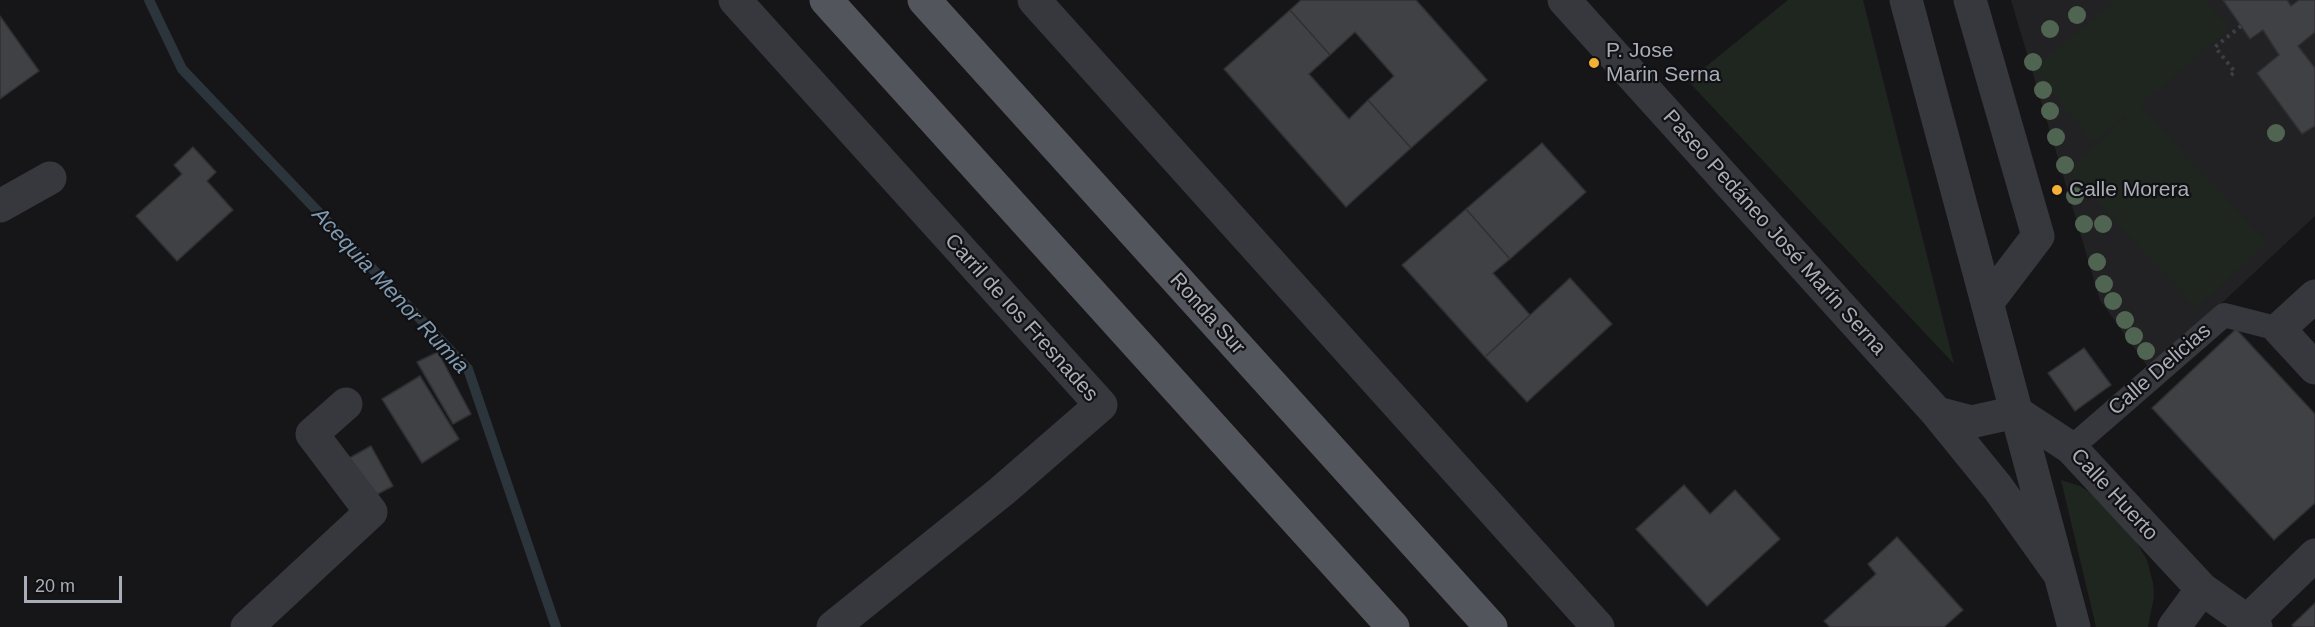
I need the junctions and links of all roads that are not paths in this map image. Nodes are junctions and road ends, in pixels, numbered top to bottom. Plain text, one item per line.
1 (735, 0) edge
2 (826, 0) edge
3 (1034, 0) edge
4 (1564, 0) edge
5 (1906, 0) edge
6 (1970, 0) edge
7 (935, 7) edge
8 (50, 178) dead end
9 (0, 206) edge
10 (2315, 296) edge
11 (1987, 303) junction
12 (2279, 328) junction
13 (2315, 368) edge
14 (346, 404) dead end
15 (1937, 412) junction
16 (2016, 412) junction
17 (2071, 448) junction
18 (2315, 555) edge
19 (2060, 575) junction
20 (2202, 589) junction
21 (2253, 623) edge
22 (247, 627) edge
23 (833, 627) edge
24 (1393, 627) edge
25 (1491, 627) edge
26 (1598, 627) edge
27 (2074, 627) edge
28 (2174, 627) edge

1 - 23 street, Carril de los Fresnades
2 - 24 main road
3 - 26 street
4 - 15 street, Paseo Pedáneo José Marín Serna
5 - 11 street
6 - 11 street
7 - 25 main road, Ronda Sur
8 - 9 street
10 - 12 street
11 - 16 street
12 - 13 street
12 - 17 street, Calle Delicias
14 - 22 street
15 - 16 street
15 - 19 street, Paseo Pedáneo José Marín Serna
16 - 17 street, Calle Huerto
16 - 19 street
17 - 20 street, Calle Huerto
18 - 21 street
19 - 27 street
20 - 21 street, Calle Huerto
20 - 28 street

